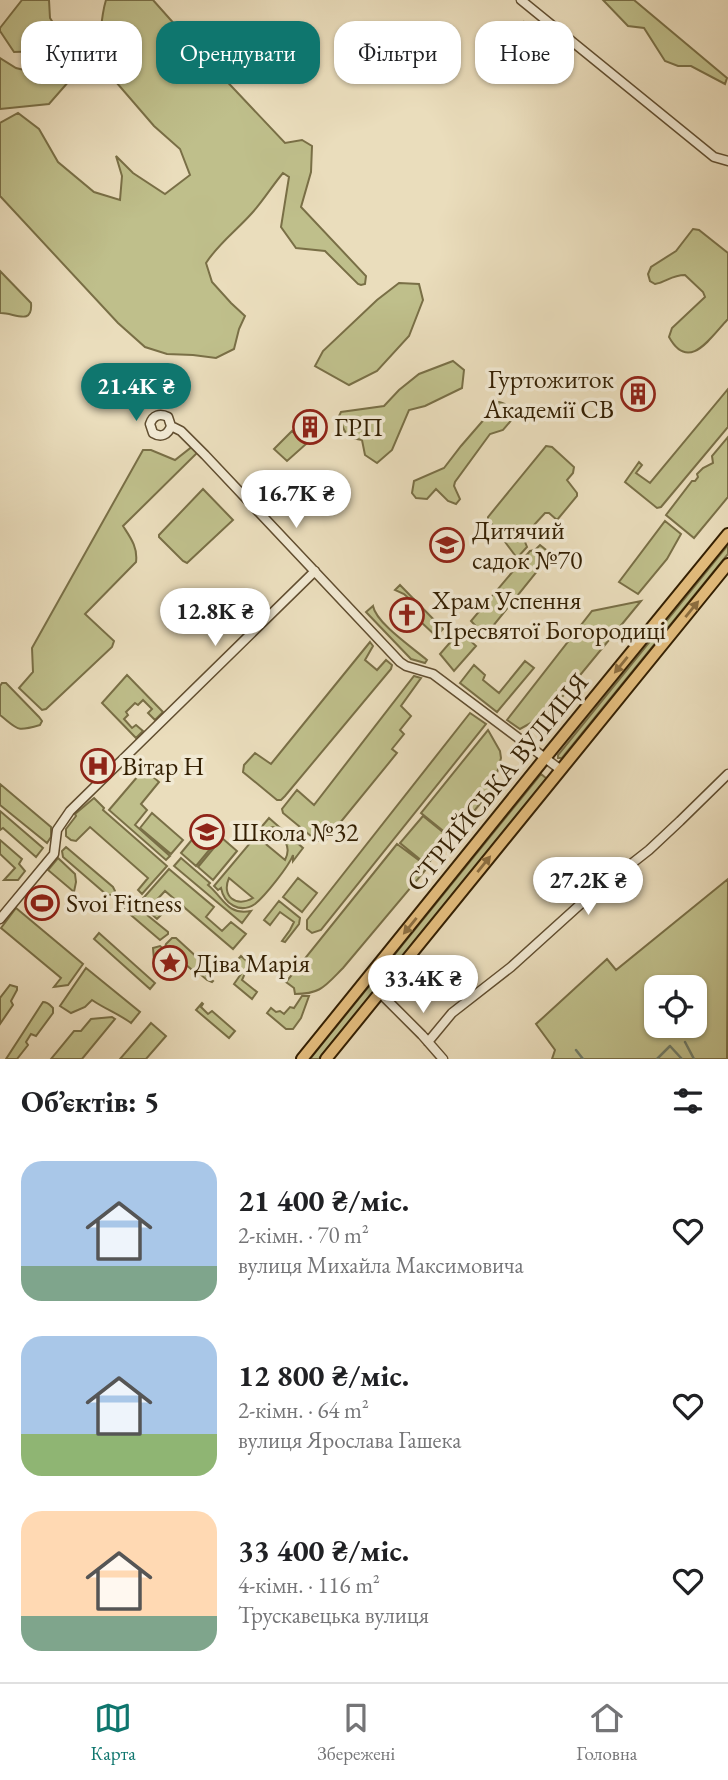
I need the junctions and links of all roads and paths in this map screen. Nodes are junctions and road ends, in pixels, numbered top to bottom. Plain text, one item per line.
1 (521, 0) edge
2 (728, 161) edge
3 (171, 426) dead end
4 (728, 534) edge
5 (728, 564) edge
6 (315, 571) junction
7 (545, 758) junction
8 (561, 770) junction
9 (728, 774) edge
10 (0, 919) edge
11 (380, 993) junction
12 (428, 1042) junction
13 (302, 1059) edge
14 (326, 1059) edge
15 (443, 1059) edge

1 - 2 street
3 - 6 street
4 -> 7 main road, СТРИЙСЬКА ВУЛИЦЯ
8 -> 5 main road, СТРИЙСЬКА ВУЛИЦЯ
6 - 7 street
6 - 10 street
7 - 8 street
7 -> 13 main road, СТРИЙСЬКА ВУЛИЦЯ
11 -> 8 main road, СТРИЙСЬКА ВУЛИЦЯ
9 - 12 street
11 - 12 street
11 - 14 main road, СТРИЙСЬКА ВУЛИЦЯ
12 - 15 street

